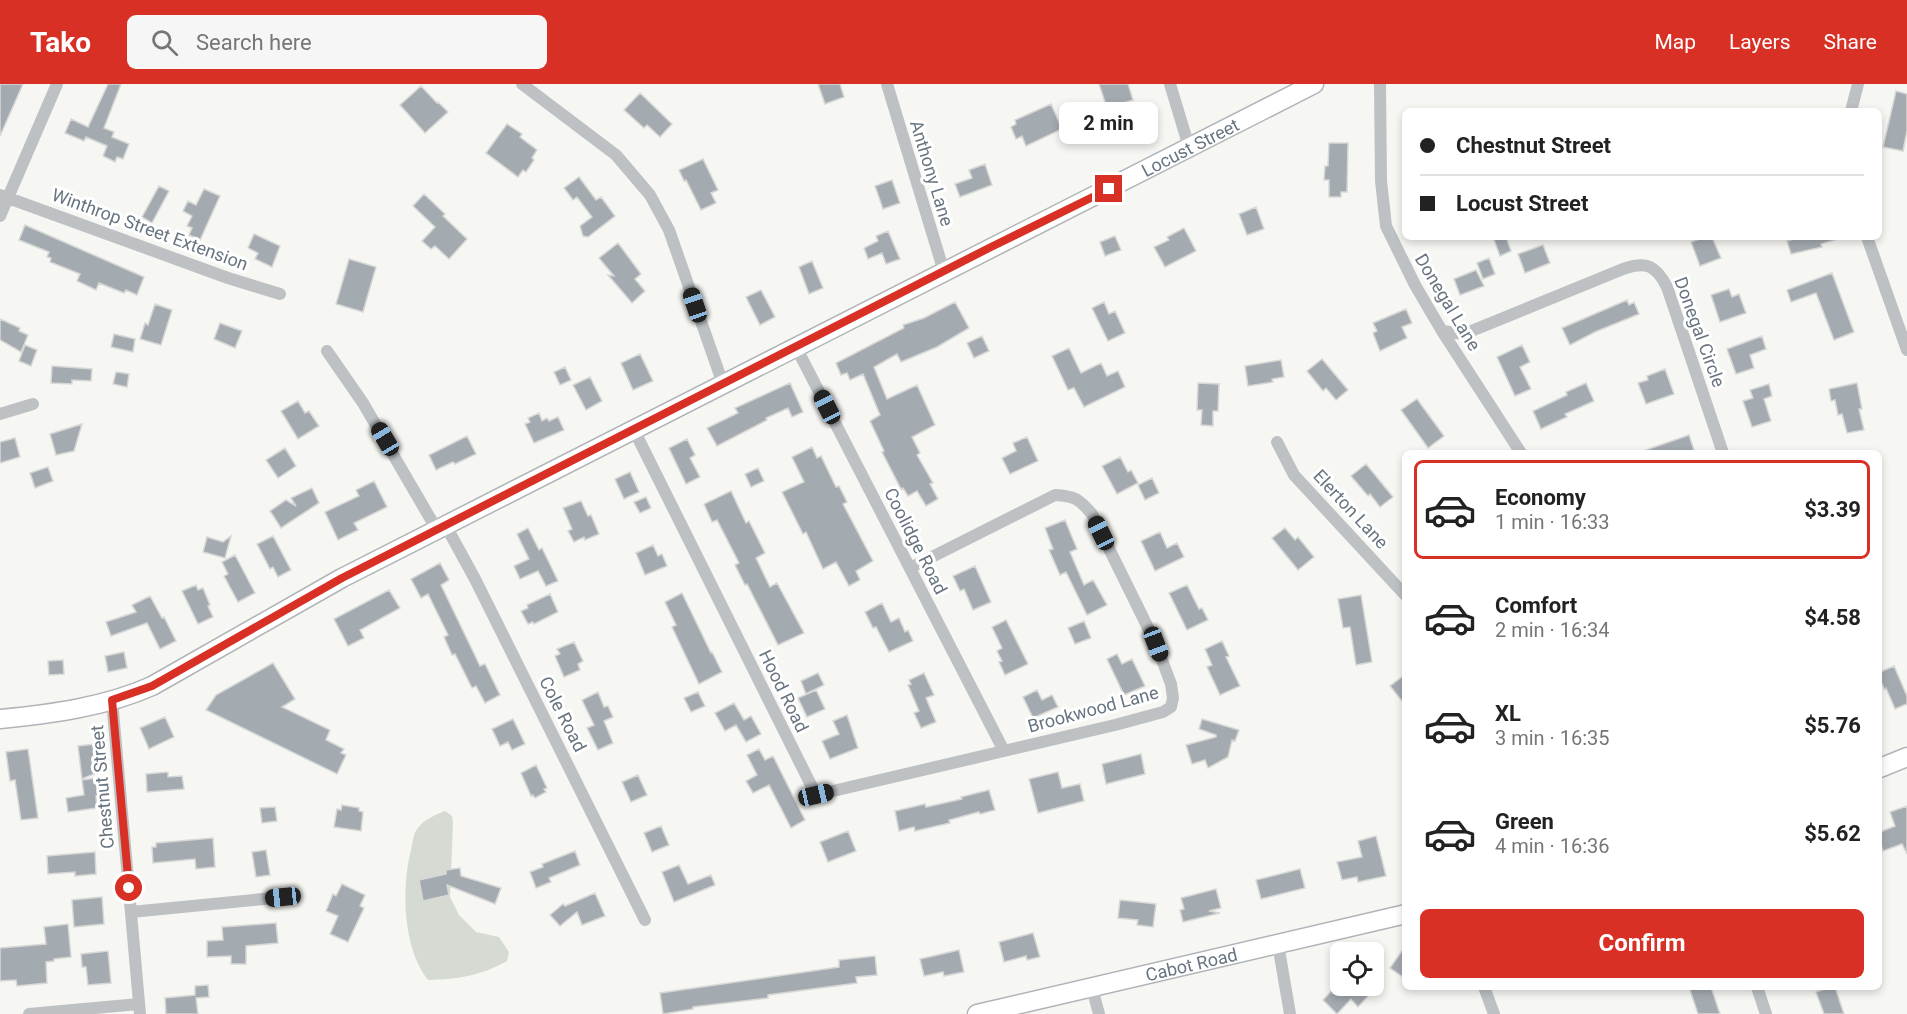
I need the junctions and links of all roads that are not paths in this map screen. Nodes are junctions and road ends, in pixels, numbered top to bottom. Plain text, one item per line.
1 (57, 84) edge
2 (522, 84) edge
3 (886, 84) edge
4 (1170, 84) edge
5 (1314, 84) edge
6 (1380, 84) edge
7 (1858, 84) edge
8 (1852, 108) edge
9 (1189, 147) junction
10 (4, 196) edge
11 (0, 216) edge
12 (1868, 240) edge
13 (944, 272) junction
14 (280, 294) dead end
15 (1442, 331) junction
16 (796, 347) junction
17 (1907, 350) edge
18 (327, 351) dead end
19 (723, 384) junction
20 (33, 404) dead end
21 (0, 414) edge
22 (634, 430) junction
23 (1277, 442) dead end
24 (1519, 450) edge
25 (1722, 450) edge
26 (442, 528) junction
27 (910, 568) junction
28 (1402, 592) edge
29 (112, 700) junction
30 (0, 719) edge
31 (1004, 751) junction
32 (1907, 757) edge
33 (1882, 767) edge
34 (283, 897) dead end
35 (131, 912) junction
36 (1402, 915) edge
37 (645, 920) dead end
38 (1278, 944) junction
39 (1092, 988) junction
40 (1485, 990) edge
41 (1758, 990) edge
42 (140, 1009) edge
43 (30, 1014) edge
44 (977, 1014) edge
45 (1099, 1014) edge
46 (1290, 1014) edge
47 (1494, 1014) edge
48 (1766, 1014) edge

1 - 10 street
2 - 19 street
3 - 13 street, Anthony Lane
4 - 9 street
5 - 9 main road, Locust Street
6 - 15 street, Donegal Lane
7 - 8 street
9 - 13 main road, Locust Street
10 - 11 street
10 - 14 street, Winthrop Street Extension
12 - 17 street
13 - 16 main road, Locust Street
15 - 24 street, Donegal Lane
15 - 25 street, Donegal Circle
16 - 19 main road, Locust Street
16 - 27 street, Coolidge Road
18 - 26 street, Cole Road
19 - 22 main road, Locust Street
20 - 21 street
22 - 26 main road, Locust Street
22 - 31 street, Hood Road
23 - 28 street, Elerton Lane
26 - 29 main road, Locust Street
26 - 37 street, Cole Road
27 - 31 street, Coolidge Road
27 - 31 street, Brookwood Lane
29 - 30 main road, Locust Street
29 - 35 street, Chestnut Street
32 - 33 main road
34 - 35 street
35 - 42 street, Chestnut Street
36 - 38 main road, Cabot Road
38 - 39 main road, Cabot Road
38 - 46 street
39 - 44 main road, Cabot Road
39 - 45 street
40 - 47 street
41 - 48 street
42 - 43 street

